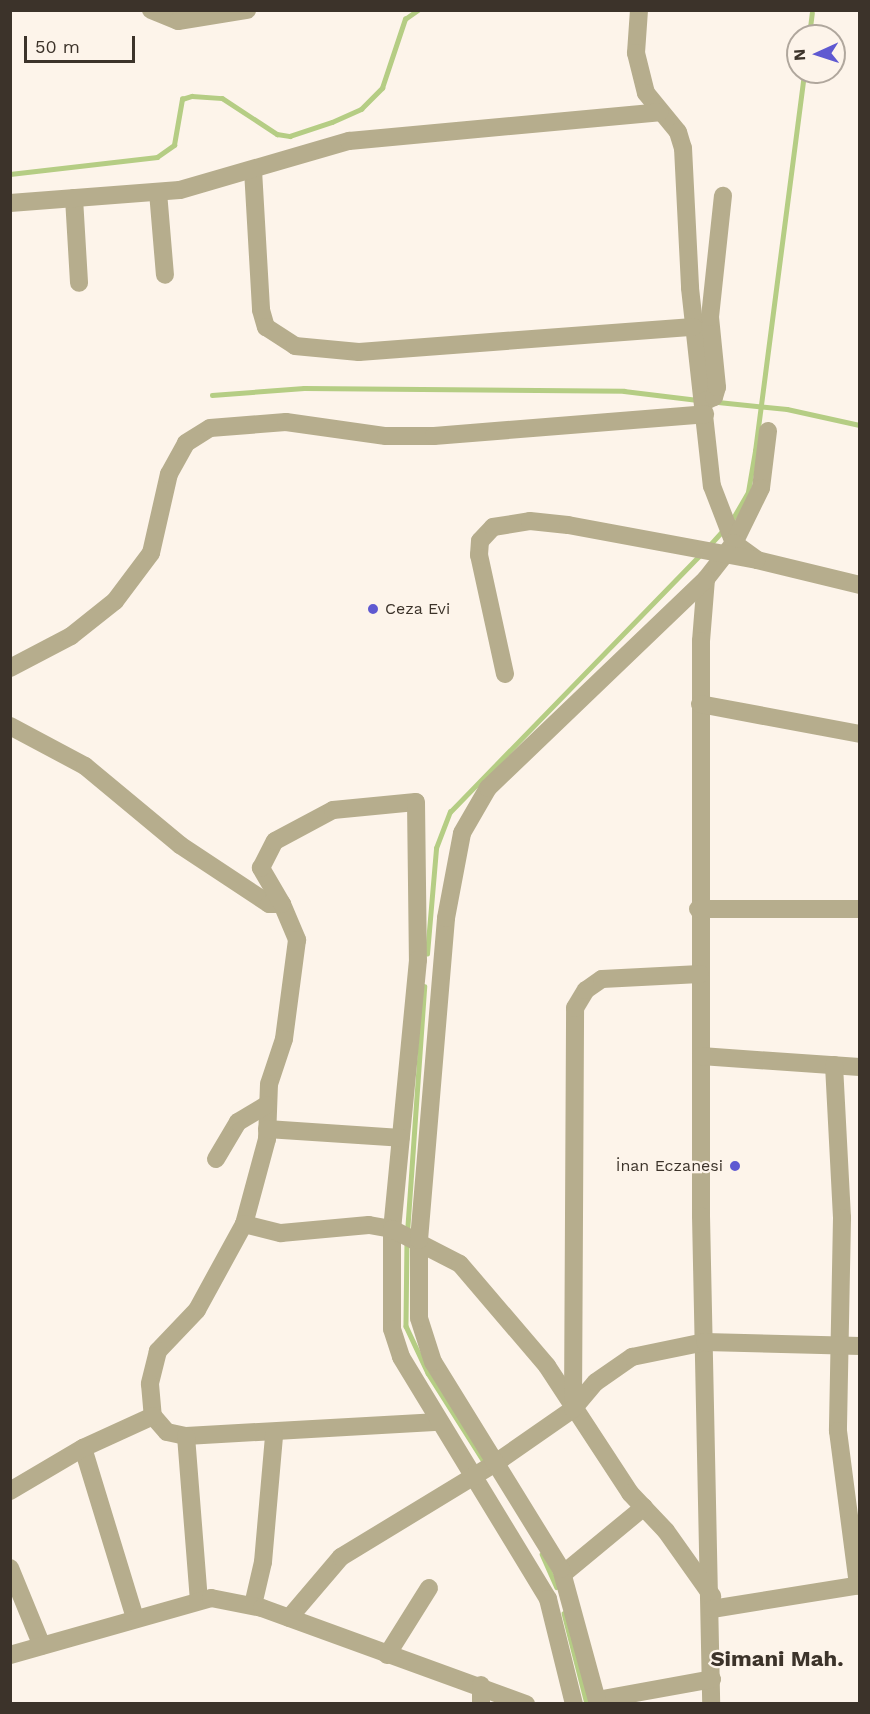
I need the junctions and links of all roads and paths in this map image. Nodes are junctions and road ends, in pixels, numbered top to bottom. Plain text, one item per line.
1 (151, 10) edge
2 (639, 10) edge
3 (242, 11) edge
4 (660, 112) junction
5 (253, 170) junction
6 (158, 192) junction
7 (723, 196) dead end
8 (74, 198) junction
9 (10, 203) edge
10 (165, 275) dead end
11 (79, 283) dead end
12 (693, 327) junction
13 (706, 402) junction
14 (768, 431) dead end
15 (723, 547) junction
16 (706, 579) junction
17 (860, 585) edge
18 (10, 668) edge
19 (505, 674) dead end
20 (700, 704) junction
21 (10, 726) edge
22 (860, 734) edge
23 (282, 904) junction
24 (698, 909) junction
25 (860, 909) edge
26 (700, 974) junction
27 (702, 1056) junction
28 (834, 1065) junction
29 (860, 1067) edge
30 (267, 1105) junction
31 (267, 1129) junction
32 (401, 1138) junction
33 (216, 1159) dead end
34 (244, 1224) junction
35 (406, 1235) junction
36 (705, 1342) junction
37 (860, 1346) edge
38 (841, 1347) junction
39 (573, 1409) junction
40 (153, 1416) junction
41 (439, 1422) junction
42 (274, 1435) junction
43 (186, 1436) junction
44 (83, 1448) junction
45 (486, 1468) junction
46 (10, 1491) edge
47 (644, 1507) junction
48 (10, 1568) edge
49 (563, 1574) junction
50 (859, 1586) edge
51 (429, 1588) dead end
52 (199, 1600) junction
53 (712, 1602) junction
54 (253, 1605) junction
55 (135, 1618) junction
56 (289, 1618) junction
57 (42, 1646) junction
58 (10, 1655) edge
59 (387, 1655) junction
60 (711, 1679) junction
61 (481, 1685) junction
62 (597, 1702) edge
63 (480, 1704) edge
64 (526, 1704) edge
65 (573, 1704) edge
66 (711, 1704) edge

1 - 3 street
2 - 4 street
4 - 5 street
4 - 12 street
5 - 6 street
5 - 12 street
6 - 8 street
6 - 10 street
7 - 13 street
8 - 9 street
8 - 11 street
12 - 13 street
13 - 15 street
13 - 18 street
14 - 15 street
15 - 16 street
15 - 17 street
15 - 19 street
16 - 20 street
16 - 35 street
20 - 22 street
20 - 24 street
21 - 23 street
23 - 30 street
23 - 32 street
24 - 25 street
24 - 26 street
26 - 27 street
26 - 39 street
27 - 28 street
27 - 36 street
28 - 29 street
28 - 38 street
30 - 31 street
30 - 33 street
31 - 32 street
31 - 34 street
32 - 35 street
34 - 35 street
34 - 40 street
35 - 39 street
35 - 41 street
35 - 45 street
36 - 38 street
36 - 39 street
36 - 53 street
37 - 38 street
38 - 50 street
39 - 45 street
39 - 47 street
40 - 43 street
40 - 44 street
41 - 42 street
41 - 45 street
42 - 43 street
42 - 54 street
43 - 52 street
44 - 46 street
44 - 55 street
45 - 49 street
45 - 56 street
45 - 65 street
47 - 49 street
47 - 53 street
48 - 57 street
49 - 62 street
50 - 53 street
51 - 59 street
52 - 54 street
52 - 55 street
53 - 60 street
54 - 56 street
55 - 57 street
56 - 59 street
57 - 58 street
59 - 61 street
60 - 62 street
60 - 66 street
61 - 63 street
61 - 64 street

